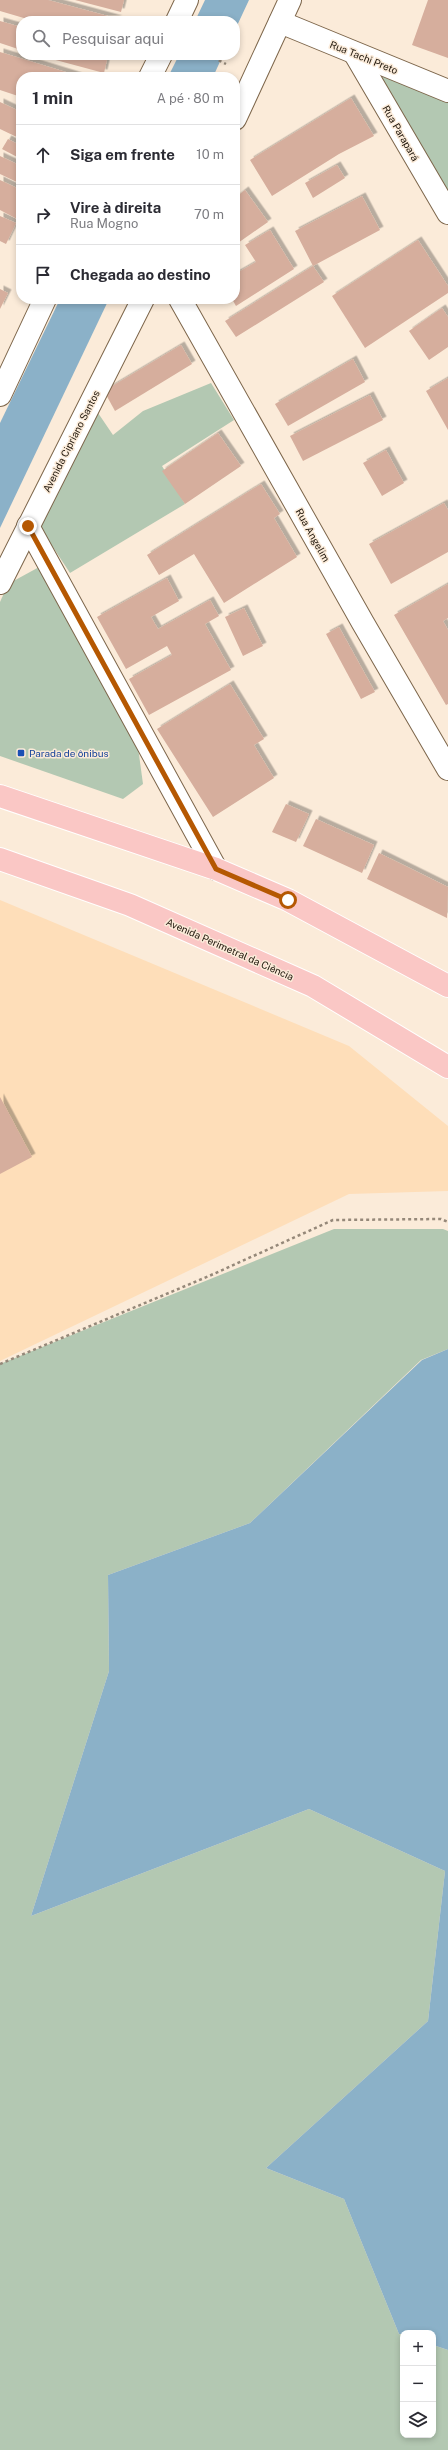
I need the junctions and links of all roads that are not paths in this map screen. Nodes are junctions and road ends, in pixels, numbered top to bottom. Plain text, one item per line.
1 (187, 0) edge
2 (290, 0) edge
3 (179, 16) edge
4 (280, 22) junction
5 (355, 54) junction
6 (158, 60) edge
7 (152, 72) edge
8 (448, 91) edge
9 (240, 107) edge
10 (448, 213) edge
11 (44, 304) edge
12 (140, 304) edge
13 (183, 304) edge
14 (0, 396) edge
15 (28, 526) junction
16 (0, 583) edge
17 (448, 769) edge
18 (0, 796) edge
19 (0, 859) edge
20 (216, 869) junction
21 (448, 986) edge
22 (448, 1067) edge

1 - 3 street
2 - 4 street
4 - 5 street, Rua Tachi Preto
4 - 9 street
5 - 8 street, Rua Tachi Preto
5 - 10 street, Rua Parapará
6 - 7 street
11 - 14 street
12 - 15 street, Avenida Cipriano Santos
13 - 17 street, Rua Angelim
15 - 16 street, Avenida Cipriano Santos
15 - 20 street
18 - 20 main road
19 - 22 main road, Avenida Perimetral da Ciência
20 - 21 main road

